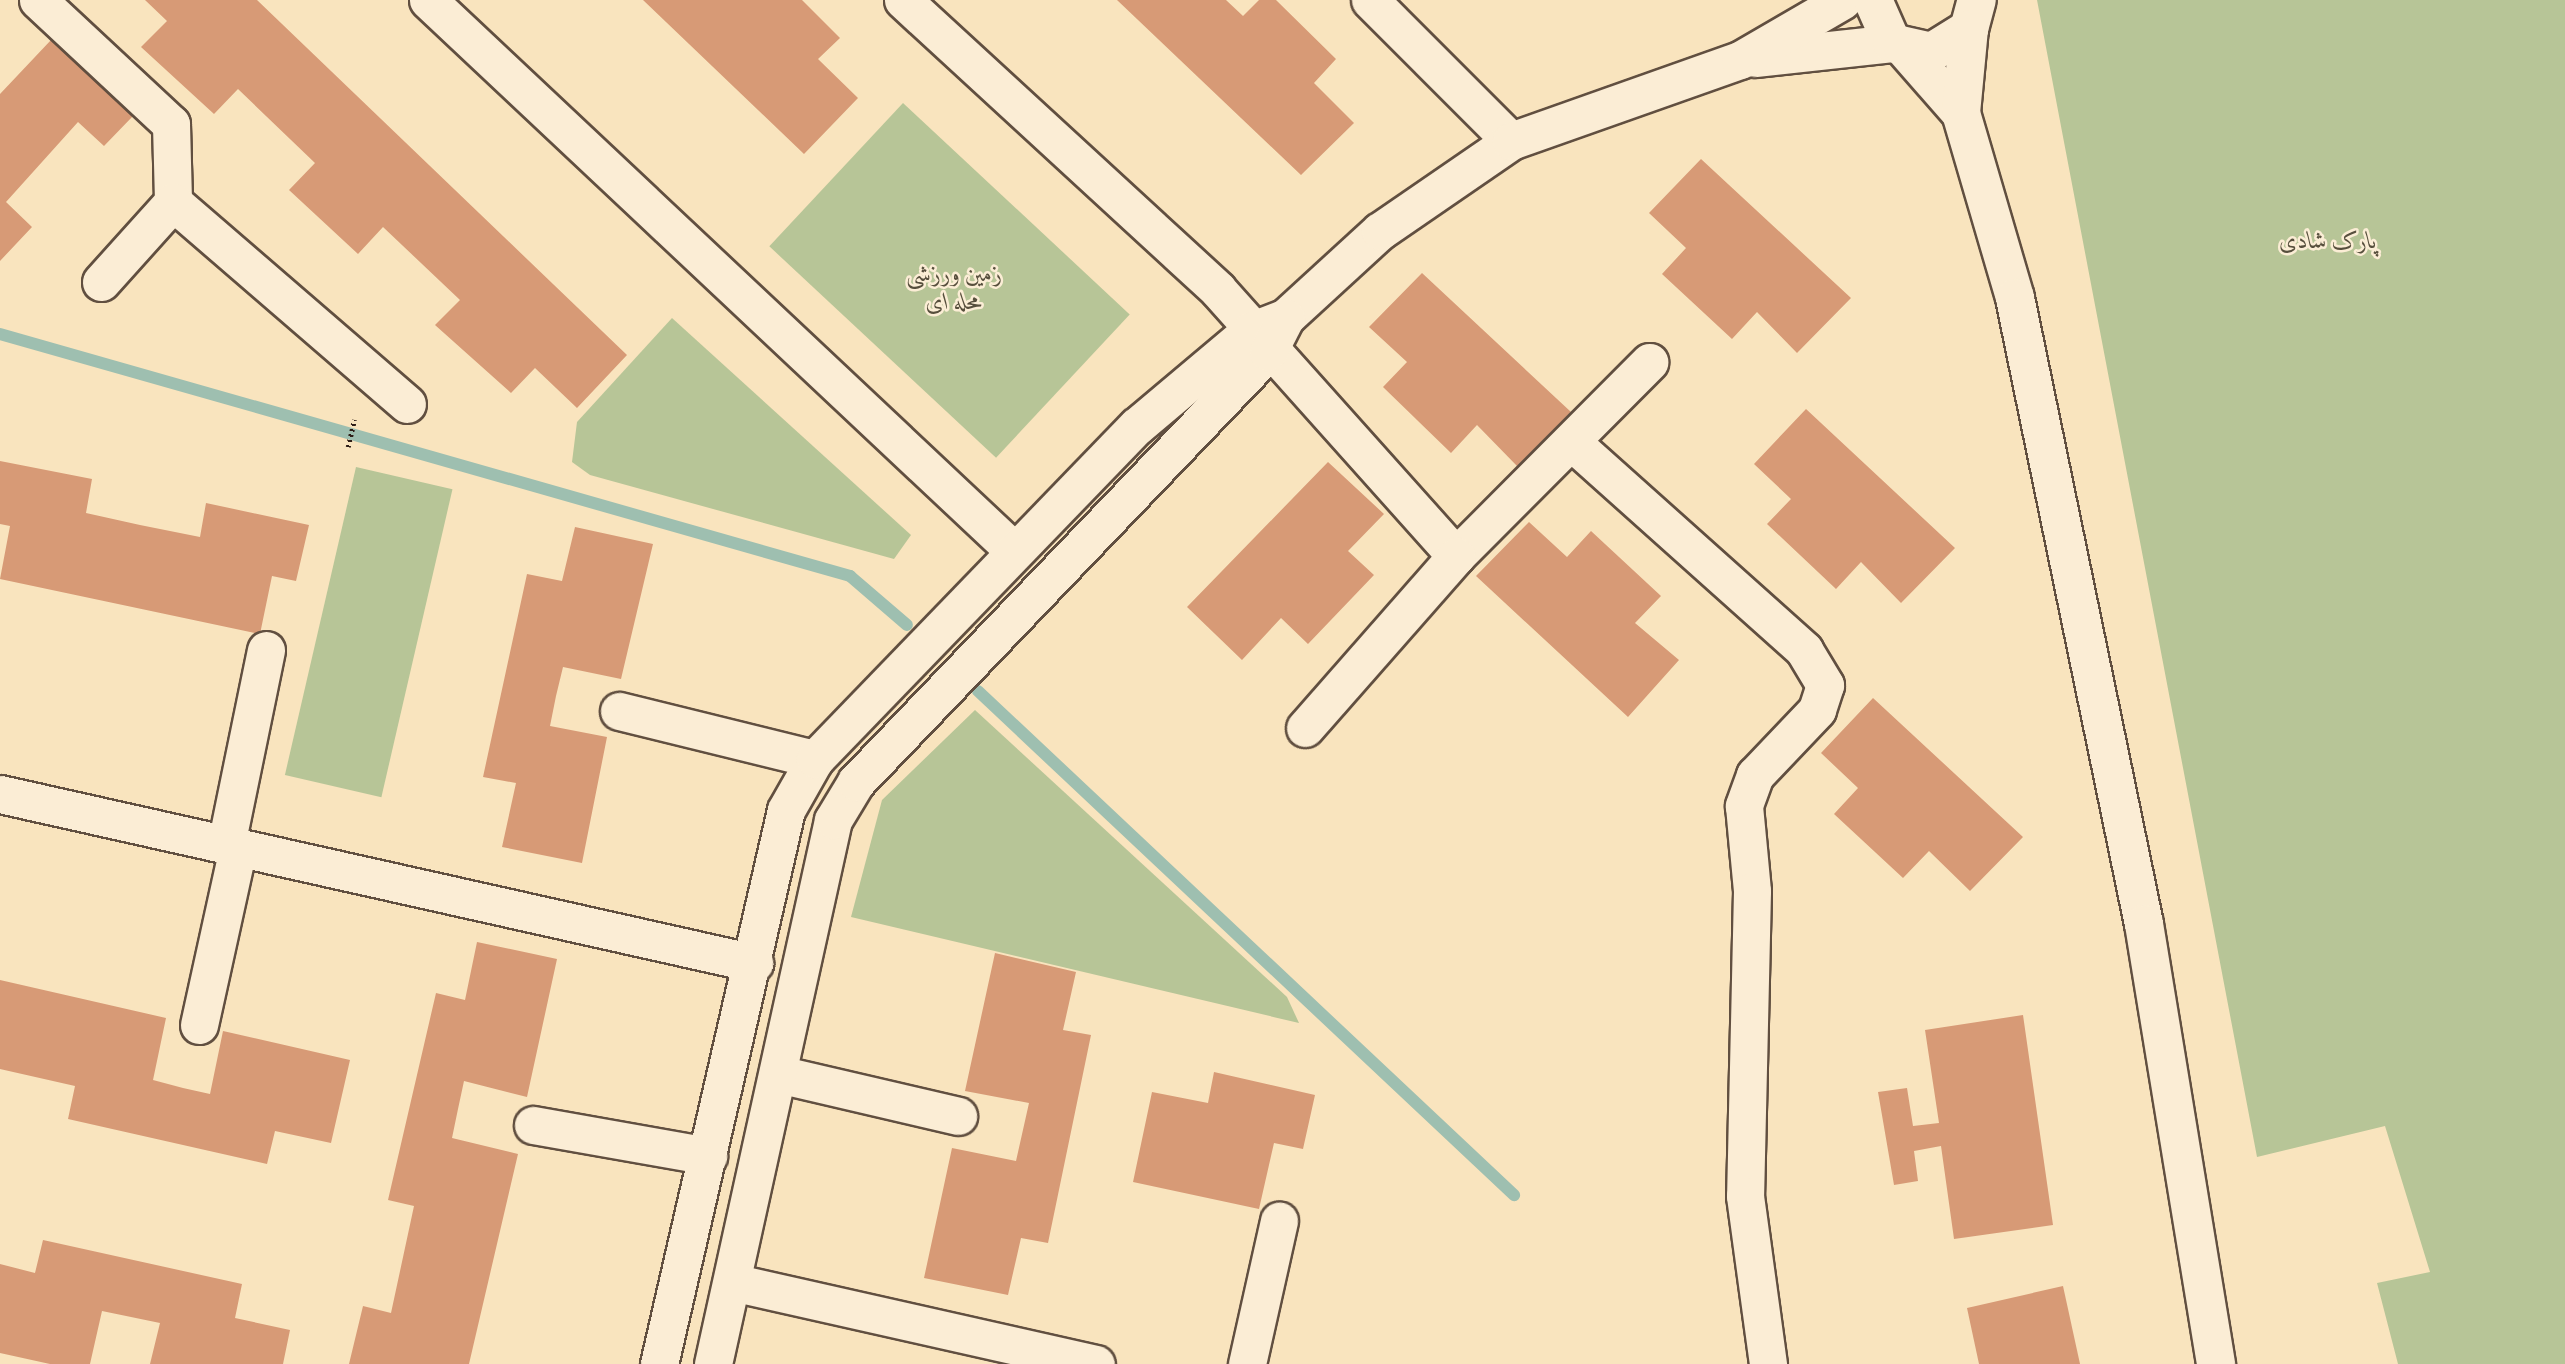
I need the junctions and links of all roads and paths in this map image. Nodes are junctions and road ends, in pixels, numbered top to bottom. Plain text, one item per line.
1 (38, 0) edge
2 (428, 0) edge
3 (903, 0) edge
4 (1370, 0) edge
5 (1843, 0) edge
6 (1873, 0) edge
7 (1973, 15) edge
8 (1897, 45) junction
9 (1740, 60) junction
10 (1961, 113) junction
11 (1511, 141) junction
12 (173, 202) junction
13 (101, 282) dead end
14 (1259, 342) junction
15 (1649, 362) dead end
16 (407, 404) dead end
17 (354, 420) dead end
18 (1574, 444) junction
19 (348, 447) dead end
20 (1012, 550) junction
21 (1456, 556) junction
22 (266, 650) dead end
23 (619, 710) dead end
24 (1306, 728) dead end
25 (815, 759) junction
26 (0, 794) edge
27 (232, 846) junction
28 (754, 962) junction
29 (199, 1025) dead end
30 (778, 1074) junction
31 (958, 1116) dead end
32 (533, 1125) dead end
33 (708, 1156) junction
34 (1279, 1221) dead end
35 (732, 1282) junction
36 (659, 1364) edge
37 (713, 1364) edge
38 (1094, 1364) edge
39 (1247, 1364) edge
40 (1768, 1364) edge
41 (2217, 1364) edge

1 - 12 street
2 - 20 street
3 - 14 street
4 - 11 street
5 - 9 street
6 - 8 main road
7 - 8 main road
7 - 10 main road
8 - 9 street
8 - 10 main road
9 - 11 street
10 - 41 main road
11 - 14 street
12 - 13 street
12 - 16 street
14 - 20 street
14 - 21 street
14 - 30 street
15 - 18 street
17 - 19 path
18 - 21 street
18 - 40 street
20 - 25 street
21 - 24 street
22 - 27 street
23 - 25 street
25 - 28 street
26 - 27 street
27 - 28 street
27 - 29 street
28 - 33 street
30 - 31 street
30 - 35 street
32 - 33 street
33 - 36 street
34 - 39 street
35 - 37 street
35 - 38 street

